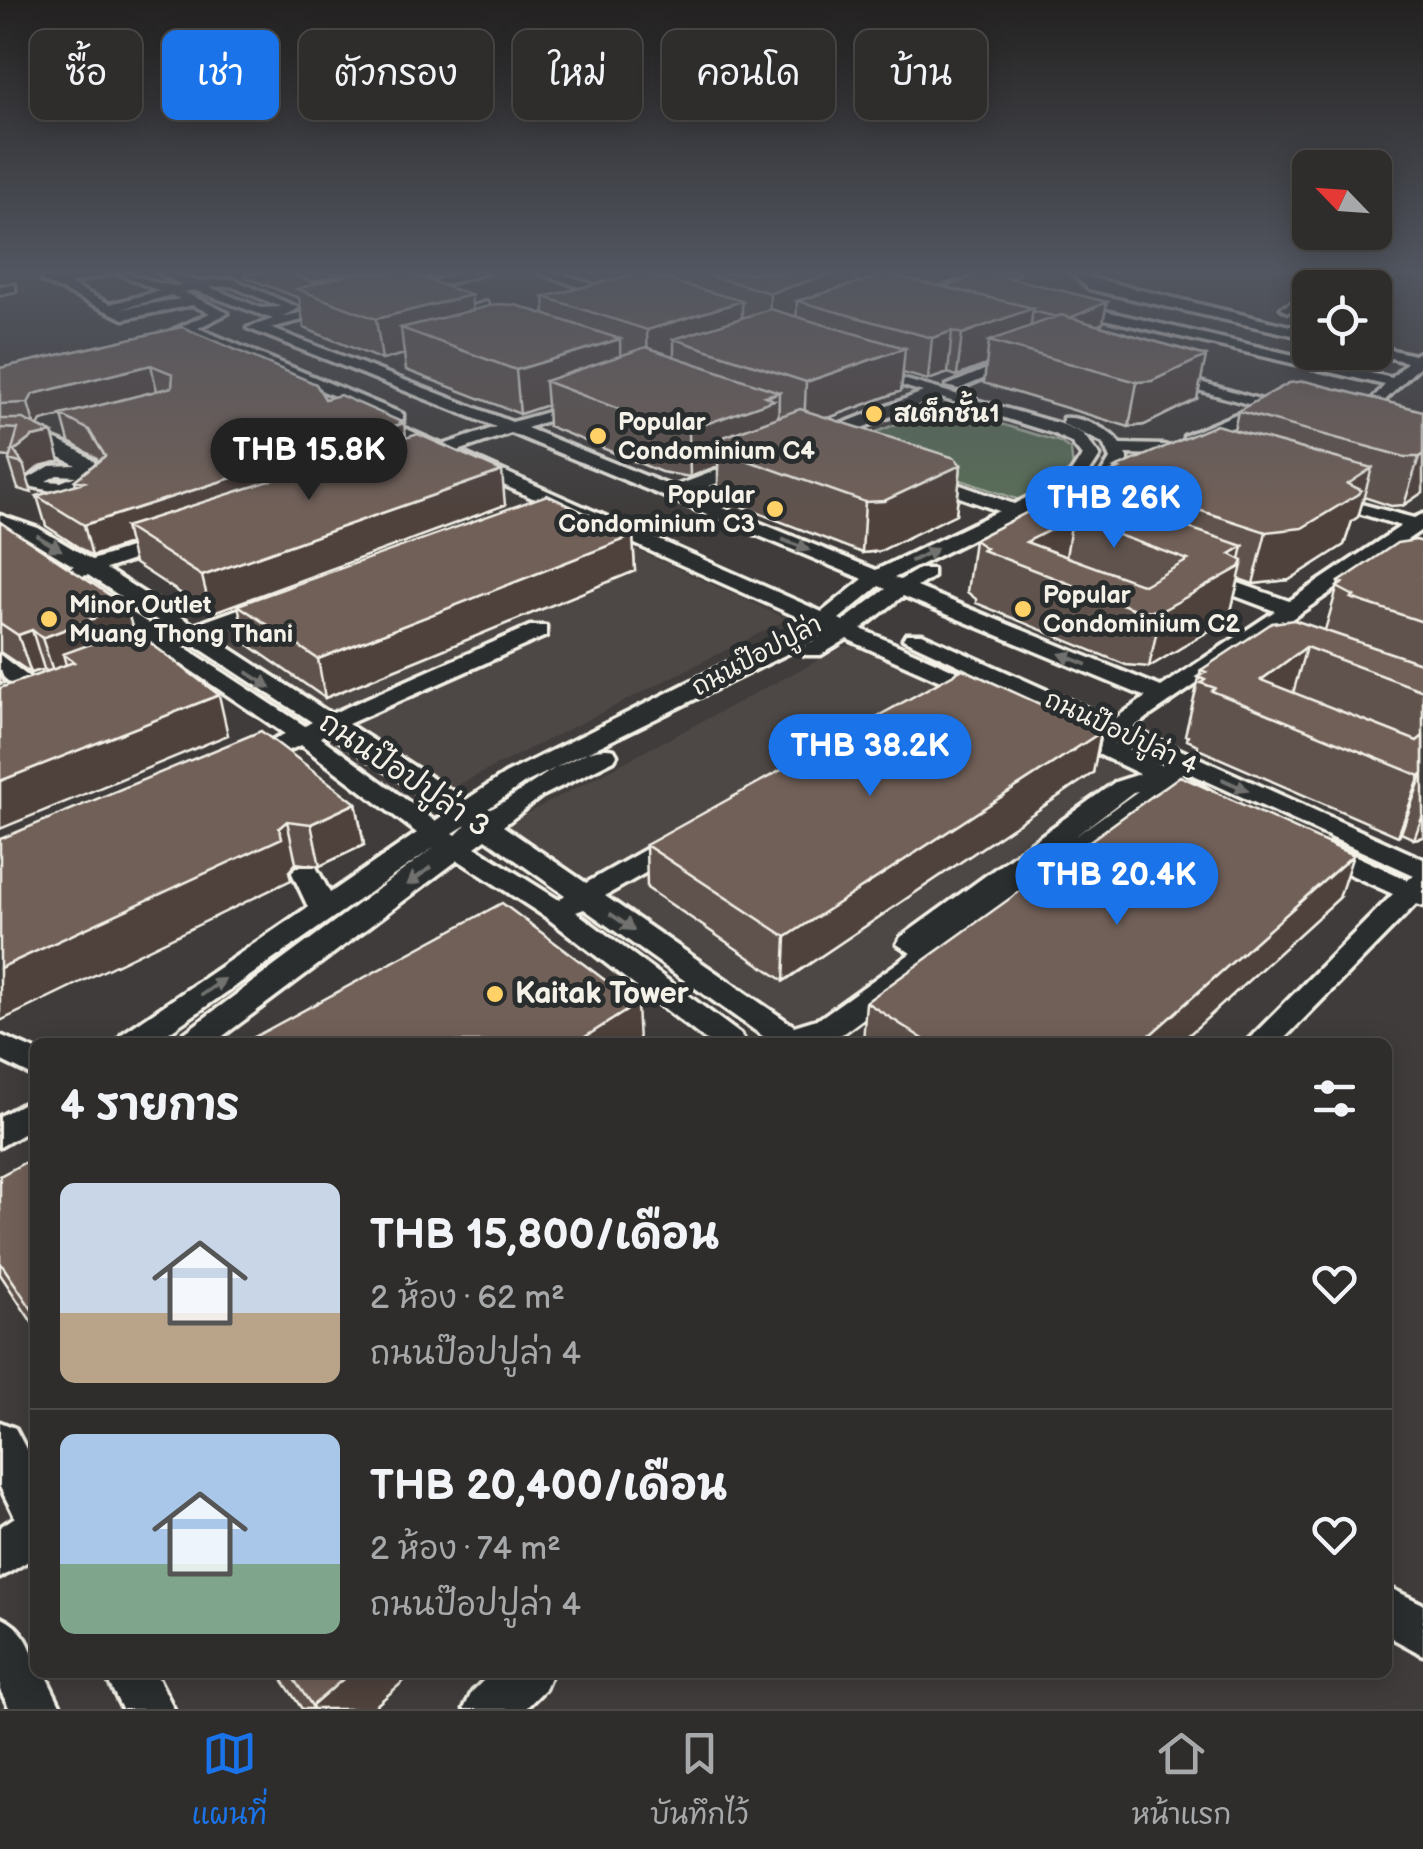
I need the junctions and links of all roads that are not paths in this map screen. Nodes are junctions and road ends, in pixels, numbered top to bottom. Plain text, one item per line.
1 (232, 353) edge
2 (237, 353) edge
3 (318, 353) edge
4 (1038, 353) edge
5 (1267, 353) edge
6 (1393, 353) edge
7 (1420, 357) edge
8 (868, 359) edge
9 (404, 362) edge
10 (848, 364) edge
11 (368, 372) junction
12 (1395, 383) junction
13 (321, 384) junction
14 (946, 389) junction
15 (1246, 398) junction
16 (598, 399) edge
17 (1271, 405) junction
18 (1373, 407) edge
19 (512, 427) junction
20 (0, 428) edge
21 (0, 439) edge
22 (1168, 446) junction
23 (452, 447) junction
24 (0, 452) edge
25 (853, 452) edge
26 (1117, 454) junction
27 (763, 460) edge
28 (406, 463) edge
29 (907, 472) edge
30 (672, 494) junction
31 (570, 498) junction
32 (1309, 498) edge
33 (1014, 510) junction
34 (530, 514) edge
35 (2, 522) edge
36 (1414, 526) edge
37 (183, 536) edge
38 (1359, 562) junction
39 (90, 568) junction
40 (1182, 570) edge
41 (1391, 574) edge
42 (62, 576) junction
43 (887, 583) junction
44 (294, 600) edge
45 (1291, 609) junction
46 (846, 618) junction
47 (538, 631) dead end
48 (1247, 639) junction
49 (186, 640) junction
50 (1282, 652) edge
51 (138, 658) edge
52 (0, 662) edge
53 (961, 681) junction
54 (1163, 696) junction
55 (927, 700) edge
56 (12, 704) edge
57 (314, 728) junction
58 (1114, 729) junction
59 (221, 766) edge
60 (1172, 768) junction
61 (473, 819) junction
62 (704, 828) edge
63 (445, 840) junction
64 (306, 874) dead end
65 (1420, 885) edge
66 (584, 896) junction
67 (323, 910) junction
68 (557, 912) junction
69 (139, 1038) edge
70 (199, 1038) edge
71 (724, 1038) edge
72 (783, 1038) edge
73 (799, 1038) edge
74 (1266, 1038) edge
75 (0, 1046) edge
76 (30, 1062) edge
77 (30, 1113) edge
78 (0, 1134) edge
79 (0, 1442) edge
80 (30, 1502) edge
81 (30, 1533) edge
82 (0, 1554) edge
83 (1392, 1612) edge
84 (1423, 1631) edge
85 (0, 1640) edge
86 (131, 1678) edge
87 (522, 1678) edge
88 (37, 1709) edge
89 (149, 1709) edge
90 (489, 1709) edge

1 - 23 street, ถนนป๊อปปูล่า 4
2 - 13 street, ถนนป๊อปปูล่า 4
3 - 11 street
4 - 14 street
5 - 12 street
6 - 7 street
7 - 12 street
8 - 14 street, ถนนป๊อปปูล่า
9 - 11 street
10 - 14 street, ถนนป๊อปปูล่า
11 - 13 street
11 - 19 street
12 - 18 street
13 - 23 street, ถนนป๊อปปูล่า 4
14 - 25 street
14 - 26 street, ถนนป๊อปปูล่า
14 - 33 street, ถนนป๊อปปูล่า
15 - 17 street
15 - 17 street
15 - 22 street
16 - 19 street
17 - 22 street
19 - 23 street
19 - 30 street
20 - 24 street
21 - 35 street
22 - 26 street
22 - 26 street
23 - 28 street
23 - 31 street, ถนนป๊อปปูล่า 4
26 - 43 street, ถนนป๊อปปูล่า
27 - 30 street
29 - 33 street
30 -> 43 street
31 - 34 street
31 - 46 street, ถนนป๊อปปูล่า 4
32 - 36 street
43 -> 33 street, ถนนป๊อปปูล่า
35 -> 39 street, ถนนป๊อปปูล่า 3
35 - 42 street, ถนนป๊อปปูล่า 3
36 - 38 street
37 - 39 street
38 - 41 street
38 - 45 street
39 - 42 street
39 - 49 street, ถนนป๊อปปูล่า 3
40 - 45 street
42 - 49 street, ถนนป๊อปปูล่า 3
43 - 46 street, ถนนป๊อปปูล่า
54 -> 43 street
44 - 49 street
45 - 48 street
46 - 53 street, ถนนป๊อปปูล่า 4
46 - 58 street, ถนนป๊อปปูล่า 4
46 - 61 street, ถนนป๊อปปูล่า
47 - 57 street
48 - 50 street
48 - 54 street
49 - 51 street
49 - 57 street, ถนนป๊อปปูล่า 3
52 - 56 street
53 - 55 street
53 - 60 street, ถนนป๊อปปูล่า 4
54 - 58 street
57 - 59 street
57 - 61 street, ถนนป๊อปปูล่า 3
57 - 63 street, ถนนป๊อปปูล่า 3
58 - 60 street, ถนนป๊อปปูล่า 4
60 - 65 street, ถนนป๊อปปูล่า 4
60 - 73 street
61 - 63 street, ถนนป๊อปปูล่า
61 - 66 street, ถนนป๊อปปูล่า 3
62 - 66 street
63 - 67 street, ถนนป๊อปปูล่า
63 - 68 street, ถนนป๊อปปูล่า 3
63 -> 70 street, ถนนป๊อปปูล่า
64 - 67 street
65 - 74 street
66 - 68 street
66 -> 72 street, ถนนป๊อปปูล่า 3
69 -> 67 street, ถนนป๊อปปูล่า
68 - 71 street, ถนนป๊อปปูล่า 3
75 - 76 street
77 - 78 street
79 - 80 street
81 - 82 street
83 - 84 street
85 - 88 street
86 - 89 street
87 - 90 street

